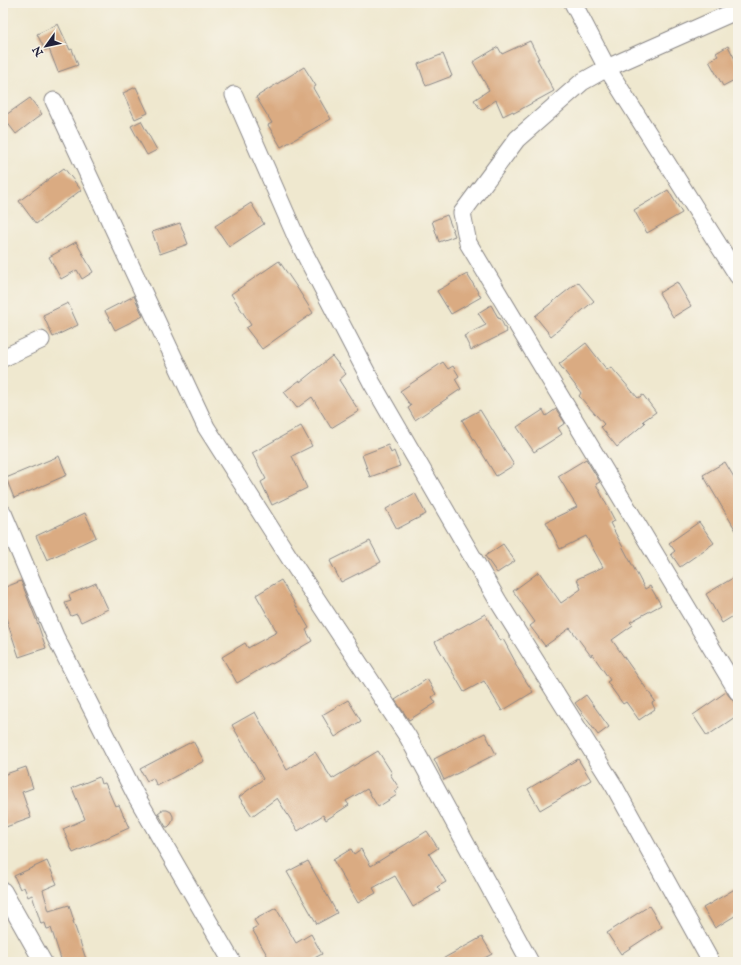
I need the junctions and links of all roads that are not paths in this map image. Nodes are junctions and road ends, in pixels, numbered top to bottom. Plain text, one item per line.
1 (573, 3) edge
2 (738, 10) edge
3 (607, 68) junction
4 (234, 96) dead end
5 (54, 101) dead end
6 (738, 276) edge
7 (41, 340) dead end
8 (3, 358) edge
9 (3, 513) edge
10 (738, 692) edge
11 (3, 891) edge
12 (43, 962) edge
13 (232, 962) edge
14 (530, 962) edge
15 (711, 962) edge

1 - 3 street
2 - 3 street
3 - 6 street
3 - 10 street
4 - 15 street
5 - 14 street
7 - 8 street
9 - 13 street
11 - 12 street

